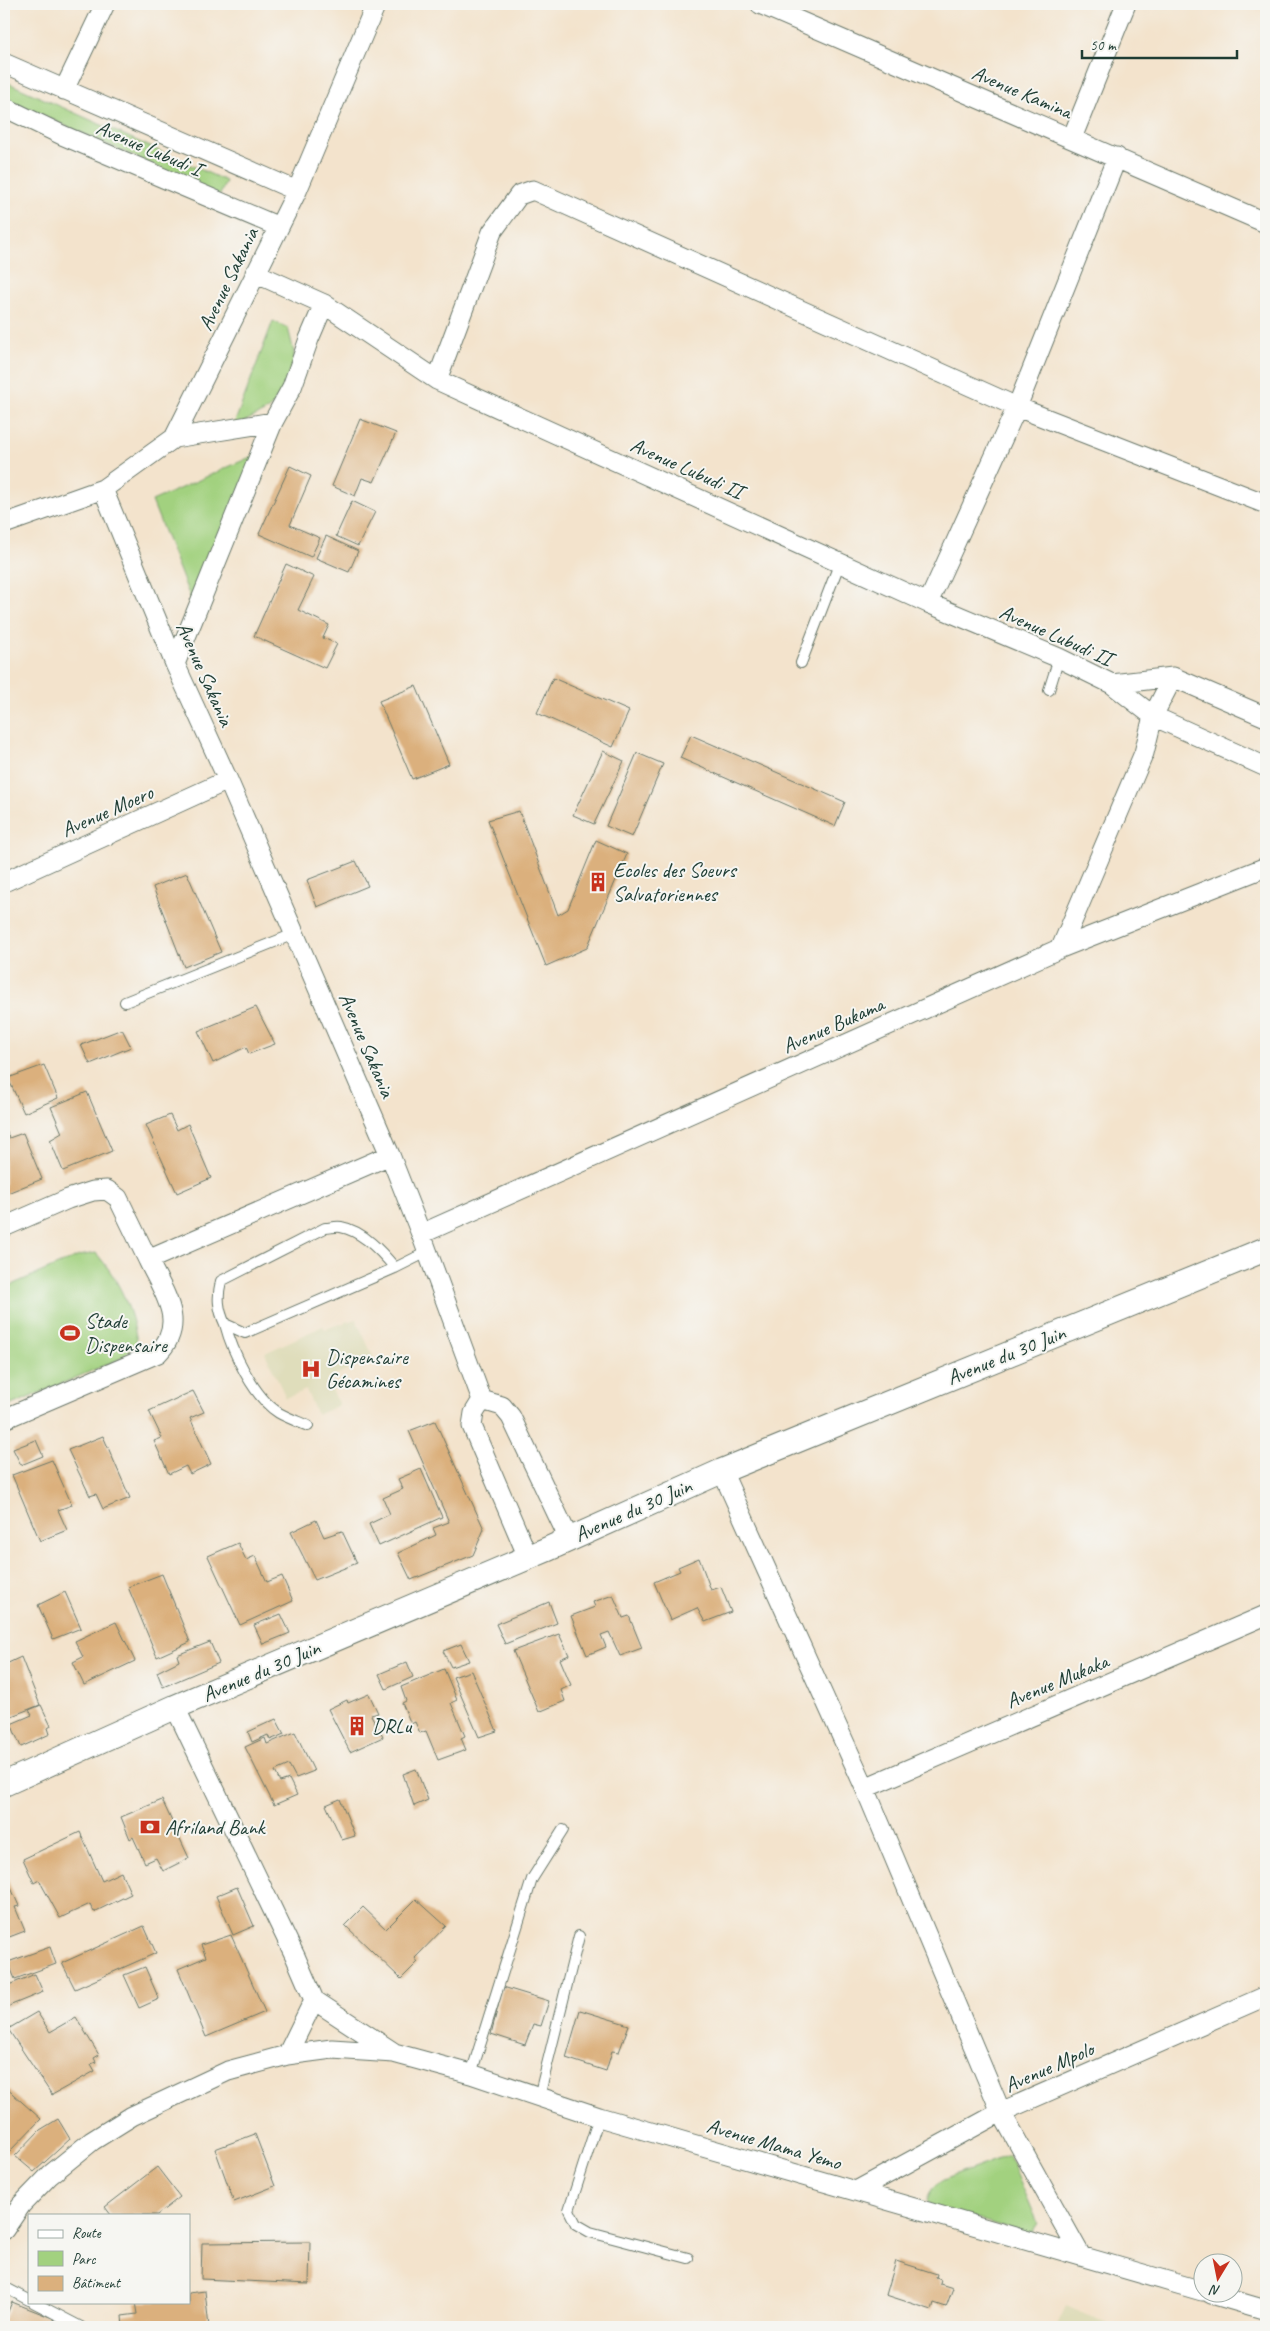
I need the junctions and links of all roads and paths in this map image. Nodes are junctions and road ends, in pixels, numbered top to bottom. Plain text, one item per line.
1 (105, 4) edge
2 (376, 4) edge
3 (760, 4) edge
4 (1126, 4) edge
5 (4, 63) edge
6 (64, 90) junction
7 (4, 107) edge
8 (1072, 138) junction
9 (1117, 158) junction
10 (297, 191) junction
11 (1266, 223) edge
12 (278, 227) junction
13 (255, 273) junction
14 (324, 304) junction
15 (437, 380) junction
16 (1017, 407) junction
17 (274, 422) junction
18 (174, 438) junction
19 (103, 490) junction
20 (1266, 504) edge
21 (4, 524) edge
22 (840, 562) junction
23 (928, 603) junction
24 (1059, 658) junction
25 (801, 663) dead end
26 (175, 664) junction
27 (1173, 677) junction
28 (1112, 684) junction
29 (1049, 690) dead end
30 (1153, 716) junction
31 (1266, 718) edge
32 (1266, 768) edge
33 (228, 780) junction
34 (1266, 867) edge
35 (4, 882) edge
36 (294, 934) junction
37 (1060, 948) junction
38 (125, 1002) dead end
39 (390, 1155) junction
40 (4, 1227) edge
41 (421, 1234) junction
42 (1266, 1248) edge
43 (427, 1252) junction
44 (148, 1260) junction
45 (395, 1268) junction
46 (225, 1324) junction
47 (482, 1400) junction
48 (4, 1419) edge
49 (308, 1426) dead end
50 (722, 1471) junction
51 (569, 1539) junction
52 (528, 1557) junction
53 (1266, 1615) edge
54 (175, 1707) junction
55 (4, 1784) edge
56 (865, 1788) junction
57 (563, 1830) dead end
58 (579, 1936) dead end
59 (1266, 1996) edge
60 (314, 2000) junction
61 (394, 2053) junction
62 (287, 2055) junction
63 (471, 2074) junction
64 (539, 2097) junction
65 (1001, 2112) junction
66 (599, 2117) junction
67 (856, 2190) junction
68 (4, 2230) edge
69 (1080, 2254) junction
70 (688, 2258) dead end
71 (4, 2287) edge
72 (1192, 2288) edge
73 (28, 2299) edge
74 (1242, 2303) edge
75 (36, 2304) edge
76 (1266, 2310) edge
77 (81, 2327) edge

1 - 6 street
2 - 10 street, Avenue Sakania
3 - 8 street, Avenue Kamina
4 - 8 street
5 - 6 street
6 - 10 street
7 - 12 street, Avenue Lubudi I
8 - 9 street, Avenue Kamina
9 - 11 street, Avenue Kamina
9 - 16 street
10 - 12 street, Avenue Sakania
12 - 13 street, Avenue Sakania
13 - 14 street, Avenue Lubudi II
13 - 18 street, Avenue Sakania
14 - 15 street, Avenue Lubudi II
14 - 17 street
15 - 16 street
15 - 22 street, Avenue Lubudi II
16 - 20 street
16 - 23 street
17 - 18 street
17 - 26 street
18 - 19 street, Avenue Sakania
19 - 21 street
19 - 26 street, Avenue Sakania
22 - 23 street, Avenue Lubudi II
22 - 25 lane
23 - 24 street, Avenue Lubudi II
24 - 28 street, Avenue Lubudi II
24 - 29 lane
26 - 33 street, Avenue Sakania
27 - 28 street
27 - 30 street
27 - 31 street
28 - 30 street, Avenue Lubudi II
30 - 32 street, Avenue Lubudi II
30 - 37 street
33 - 35 street, Avenue Moero
33 - 36 street, Avenue Sakania
34 - 37 street, Avenue Bukama
36 - 38 lane
36 - 39 street, Avenue Sakania
37 - 41 street, Avenue Bukama
39 - 41 street, Avenue Sakania
39 - 44 street
40 - 44 street
41 - 43 street, Avenue Sakania
42 - 50 street, Avenue du 30 Juin
43 - 45 lane
43 - 47 street, Avenue Sakania
44 - 48 street
45 - 46 lane
45 - 46 lane
46 - 49 lane
47 - 51 street
47 - 52 street
50 - 51 street, Avenue du 30 Juin
50 - 56 street
51 - 52 street, Avenue du 30 Juin
52 - 54 street, Avenue du 30 Juin
53 - 56 street, Avenue Mukaka
54 - 55 street, Avenue du 30 Juin
54 - 60 street
56 - 65 street
57 - 63 lane
58 - 64 lane
59 - 65 street, Avenue Mpolo
60 - 61 street
60 - 62 street
61 - 62 street, Avenue Mama Yemo
61 - 63 street, Avenue Mama Yemo
62 - 68 street, Avenue Mama Yemo
63 - 64 street, Avenue Mama Yemo
64 - 66 street, Avenue Mama Yemo
65 - 67 street, Avenue Mpolo
65 - 69 street
66 - 67 street, Avenue Mama Yemo
66 - 70 lane
67 - 69 street, Avenue Mama Yemo
69 - 72 street, Avenue Mama Yemo
71 - 73 lane
74 - 76 street
75 - 77 lane

